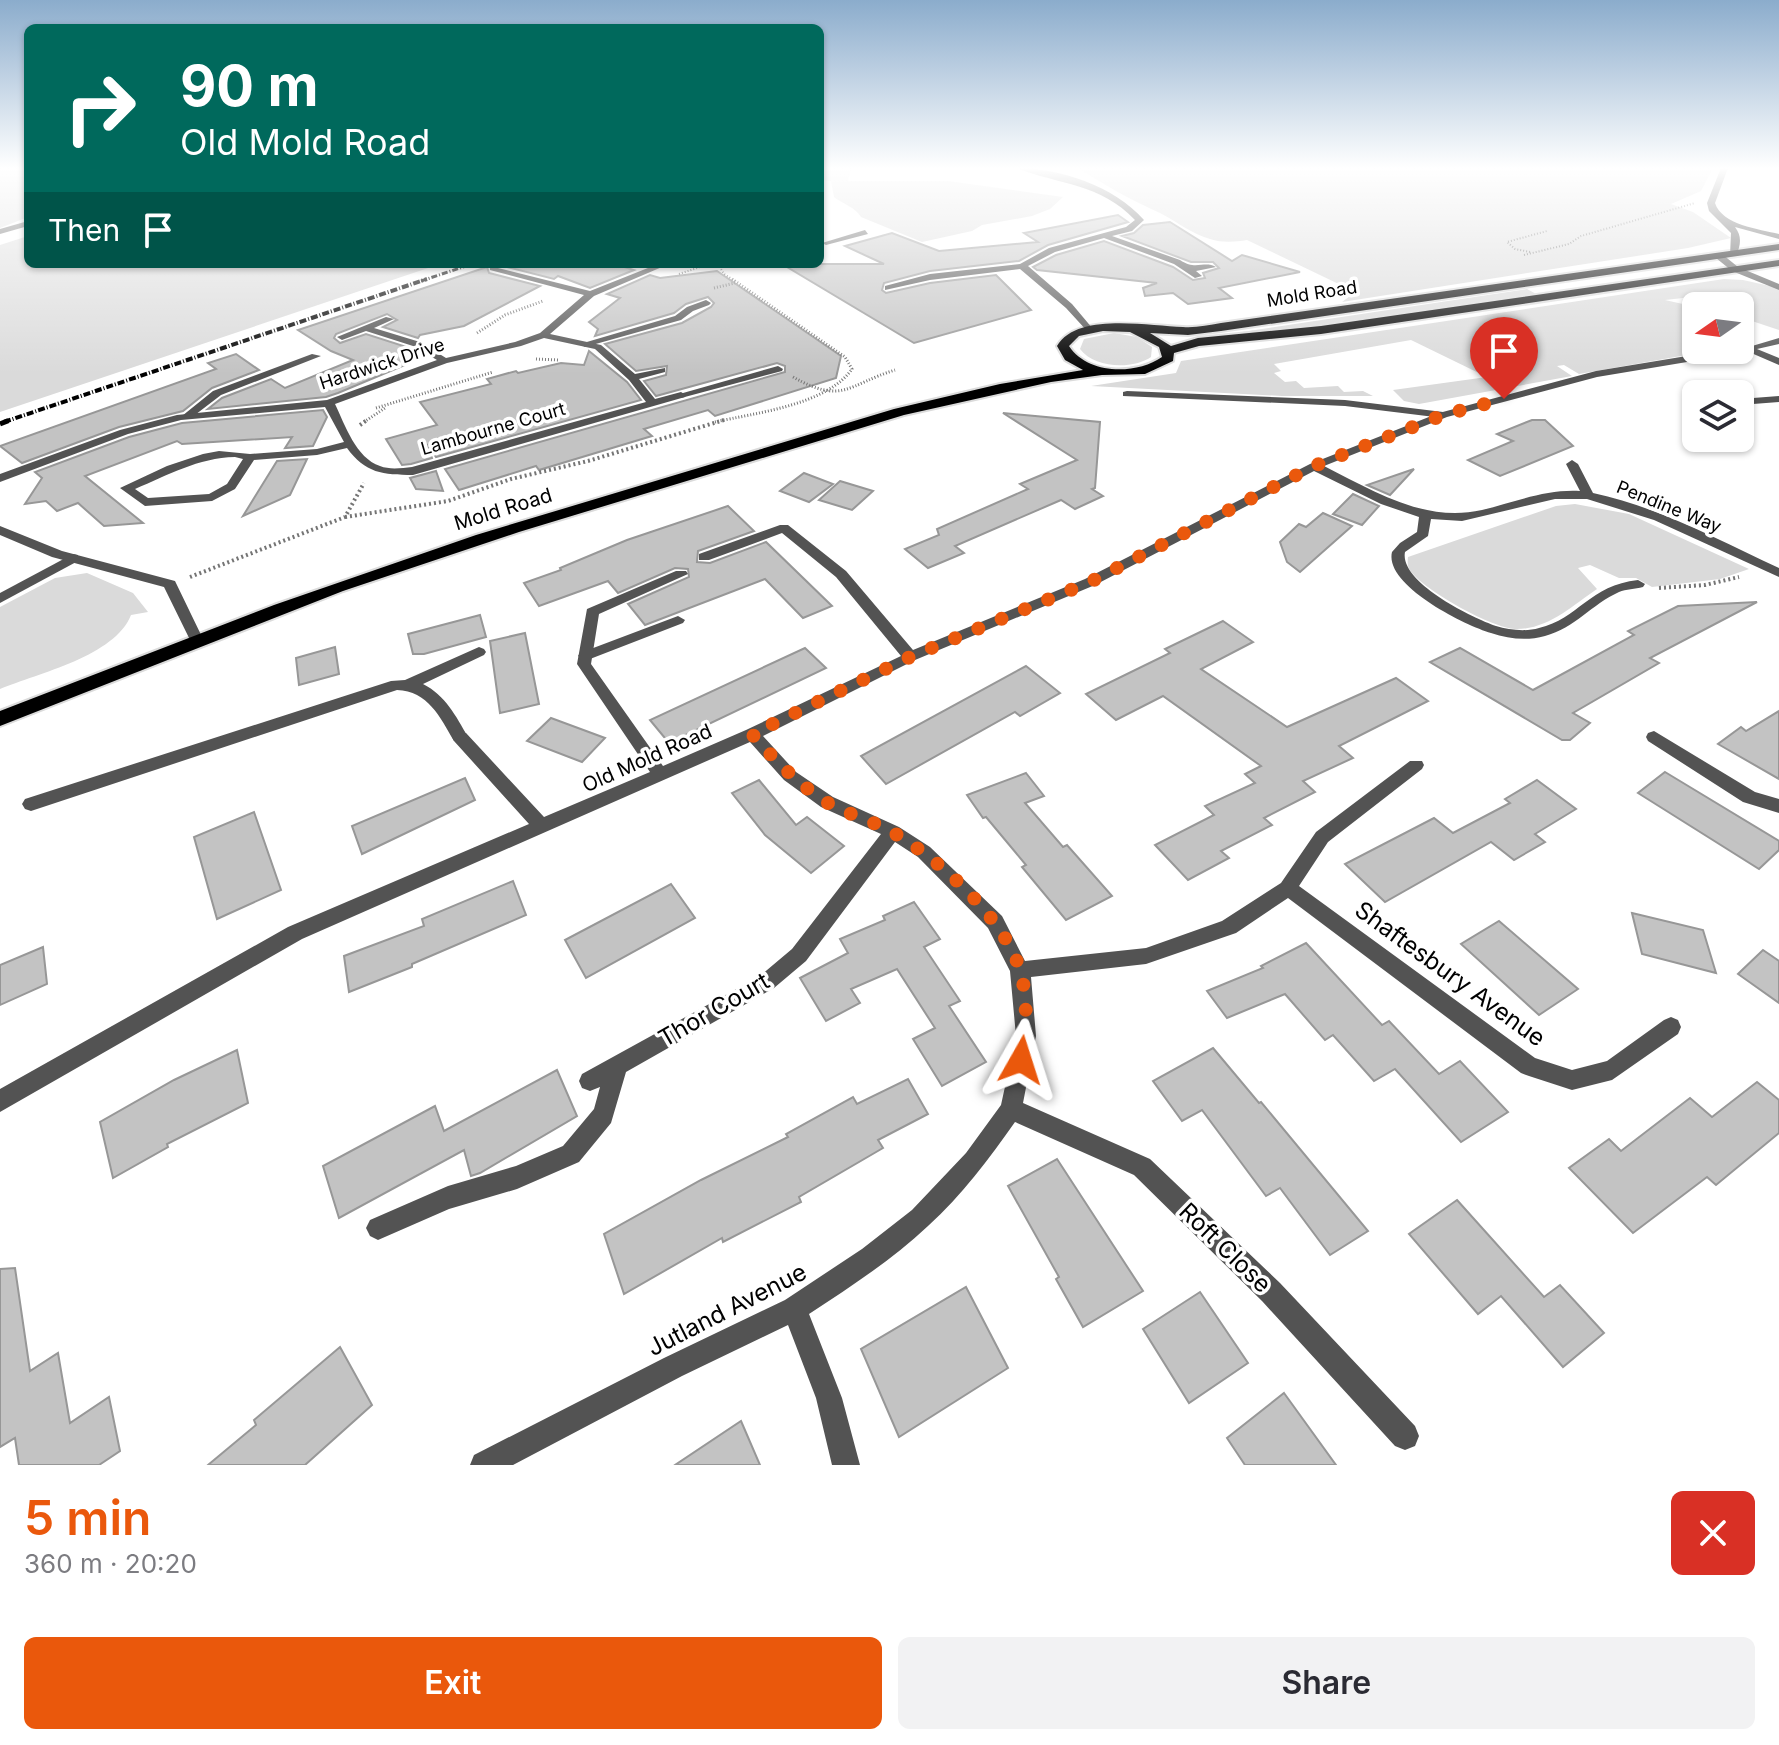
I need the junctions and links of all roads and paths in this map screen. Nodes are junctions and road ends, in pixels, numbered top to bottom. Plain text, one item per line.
1 (856, 236) edge
2 (1519, 236) edge
3 (1586, 236) edge
4 (1737, 236) edge
5 (1107, 237) joint
6 (824, 242) edge
7 (824, 242) edge
8 (1779, 247) edge
9 (840, 249) dead end
10 (1534, 253) junction
11 (1733, 254) junction
12 (1524, 255) dead end
13 (1719, 256) junction
14 (1779, 263) edge
15 (1022, 266) junction
16 (1212, 267) dead end
17 (493, 268) dead end
18 (655, 268) edge
19 (1735, 269) junction
20 (1779, 287) edge
21 (569, 289) junction
22 (591, 294) junction
23 (899, 295) dead end
24 (706, 303) dead end
25 (389, 319) dead end
26 (366, 328) junction
27 (1088, 329) junction
28 (1135, 330) junction
29 (543, 335) junction
30 (342, 337) dead end
31 (1779, 341) edge
32 (580, 343) junction
33 (1754, 347) edge
34 (431, 349) junction
35 (1169, 351) junction
36 (1754, 352) edge
37 (1066, 354) junction
38 (316, 356) dead end
39 (1682, 360) edge
40 (444, 361) junction
41 (1779, 362) edge
42 (526, 364) dead end
43 (503, 369) dead end
44 (778, 369) joint
45 (661, 370) dead end
46 (895, 370) dead end
47 (1103, 371) junction
48 (633, 378) junction
49 (1032, 379) junction
50 (1127, 394) dead end
51 (1779, 399) edge
52 (1754, 401) edge
53 (329, 403) junction
54 (653, 403) junction
55 (388, 406) junction
56 (1443, 415) junction
57 (187, 416) junction
58 (336, 416) junction
59 (348, 440) junction
60 (250, 457) junction
61 (1572, 464) dead end
62 (1314, 466) junction
63 (373, 468) junction
64 (0, 478) edge
65 (1588, 495) junction
66 (1426, 514) junction
67 (0, 530) edge
68 (704, 557) dead end
69 (73, 558) junction
70 (1763, 566) junction
71 (1779, 573) edge
72 (681, 574) dead end
73 (170, 584) junction
74 (1638, 584) joint
75 (0, 599) edge
76 (678, 620) dead end
77 (197, 641) junction
78 (479, 652) dead end
79 (585, 656) junction
80 (910, 657) junction
81 (410, 684) junction
82 (0, 719) edge
83 (752, 734) junction
84 (1654, 737) dead end
85 (1416, 765) dead end
86 (660, 774) junction
87 (31, 804) dead end
88 (1779, 806) edge
89 (541, 826) junction
90 (893, 832) junction
91 (1288, 888) junction
92 (1020, 970) junction
93 (1671, 1027) dead end
94 (617, 1066) junction
95 (590, 1081) dead end
96 (0, 1101) edge
97 (1011, 1109) junction
98 (378, 1228) dead end
99 (794, 1309) junction
100 (1405, 1436) dead end
101 (484, 1465) edge
102 (846, 1465) edge

1 - 6 street
2 - 10 path
3 - 10 path
4 - 11 street
5 - 15 street
5 - 16 street
7 - 9 street
8 - 11 main road, Mold Road
10 - 12 path
11 - 13 main road, Mold Road
13 - 19 street
13 - 28 main road, Mold Road
14 - 19 main road, Mold Road
15 - 23 street
15 - 27 street
17 - 21 street
18 - 22 street, Hardwick Drive
19 - 20 street
19 - 35 main road, Mold Road
21 - 22 street
21 - 34 path
22 - 29 street, Hardwick Drive
24 - 32 street
25 - 26 street
26 - 30 street
26 - 34 street
27 - 28 main road, Mold Road
27 - 37 main road, Mold Road
28 - 35 main road
29 - 32 street
29 - 40 street, Hardwick Drive
31 - 33 street, Old Mold Road
32 - 42 path
32 - 48 street
34 - 40 street
35 - 47 main road, Mold Road
36 - 41 street
37 - 47 main road
37 - 49 main road, Mold Road
38 - 57 street
39 - 56 street, Old Mold Road
40 - 53 street, Hardwick Drive
43 - 55 path
44 - 46 path
44 - 54 street, Lambourne Court
45 - 48 street
47 - 49 main road, Mold Road
48 - 54 street
49 - 77 main road, Mold Road
50 - 56 street
51 - 52 street
53 - 57 street, Hardwick Drive
53 - 58 street
54 - 63 street, Lambourne Court
55 - 58 path
55 - 59 path
56 - 62 street, Old Mold Road
57 - 64 street, Hardwick Drive
58 - 59 street
59 - 60 street
59 - 63 street
60 - 60 street
61 - 65 street
62 - 66 street, Pendine Way
62 - 80 street, Old Mold Road
63 - 73 path
65 - 66 street, Pendine Way
65 - 70 street, Pendine Way
66 - 74 street
67 - 69 street
68 - 80 street
69 - 73 street
69 - 75 street
70 - 71 street, Pendine Way
70 - 74 path
72 - 79 street
73 - 77 street
76 - 79 street
77 - 82 main road, Mold Road
78 - 81 street
79 - 86 street
80 - 83 street, Old Mold Road
81 - 87 street
81 - 89 street
83 - 86 street, Old Mold Road
83 - 90 street, Jutland Avenue
84 - 88 street
85 - 91 street
86 - 89 street, Old Mold Road
89 - 96 street, Old Mold Road
90 - 92 street, Jutland Avenue
90 - 94 street, Thor Court
91 - 92 street
91 - 93 street, Shaftesbury Avenue
92 - 97 street, Jutland Avenue
94 - 95 street, Thor Court
94 - 98 street
97 - 99 street, Jutland Avenue
97 - 100 street, Roft Close
99 - 101 street, Jutland Avenue
99 - 102 street

